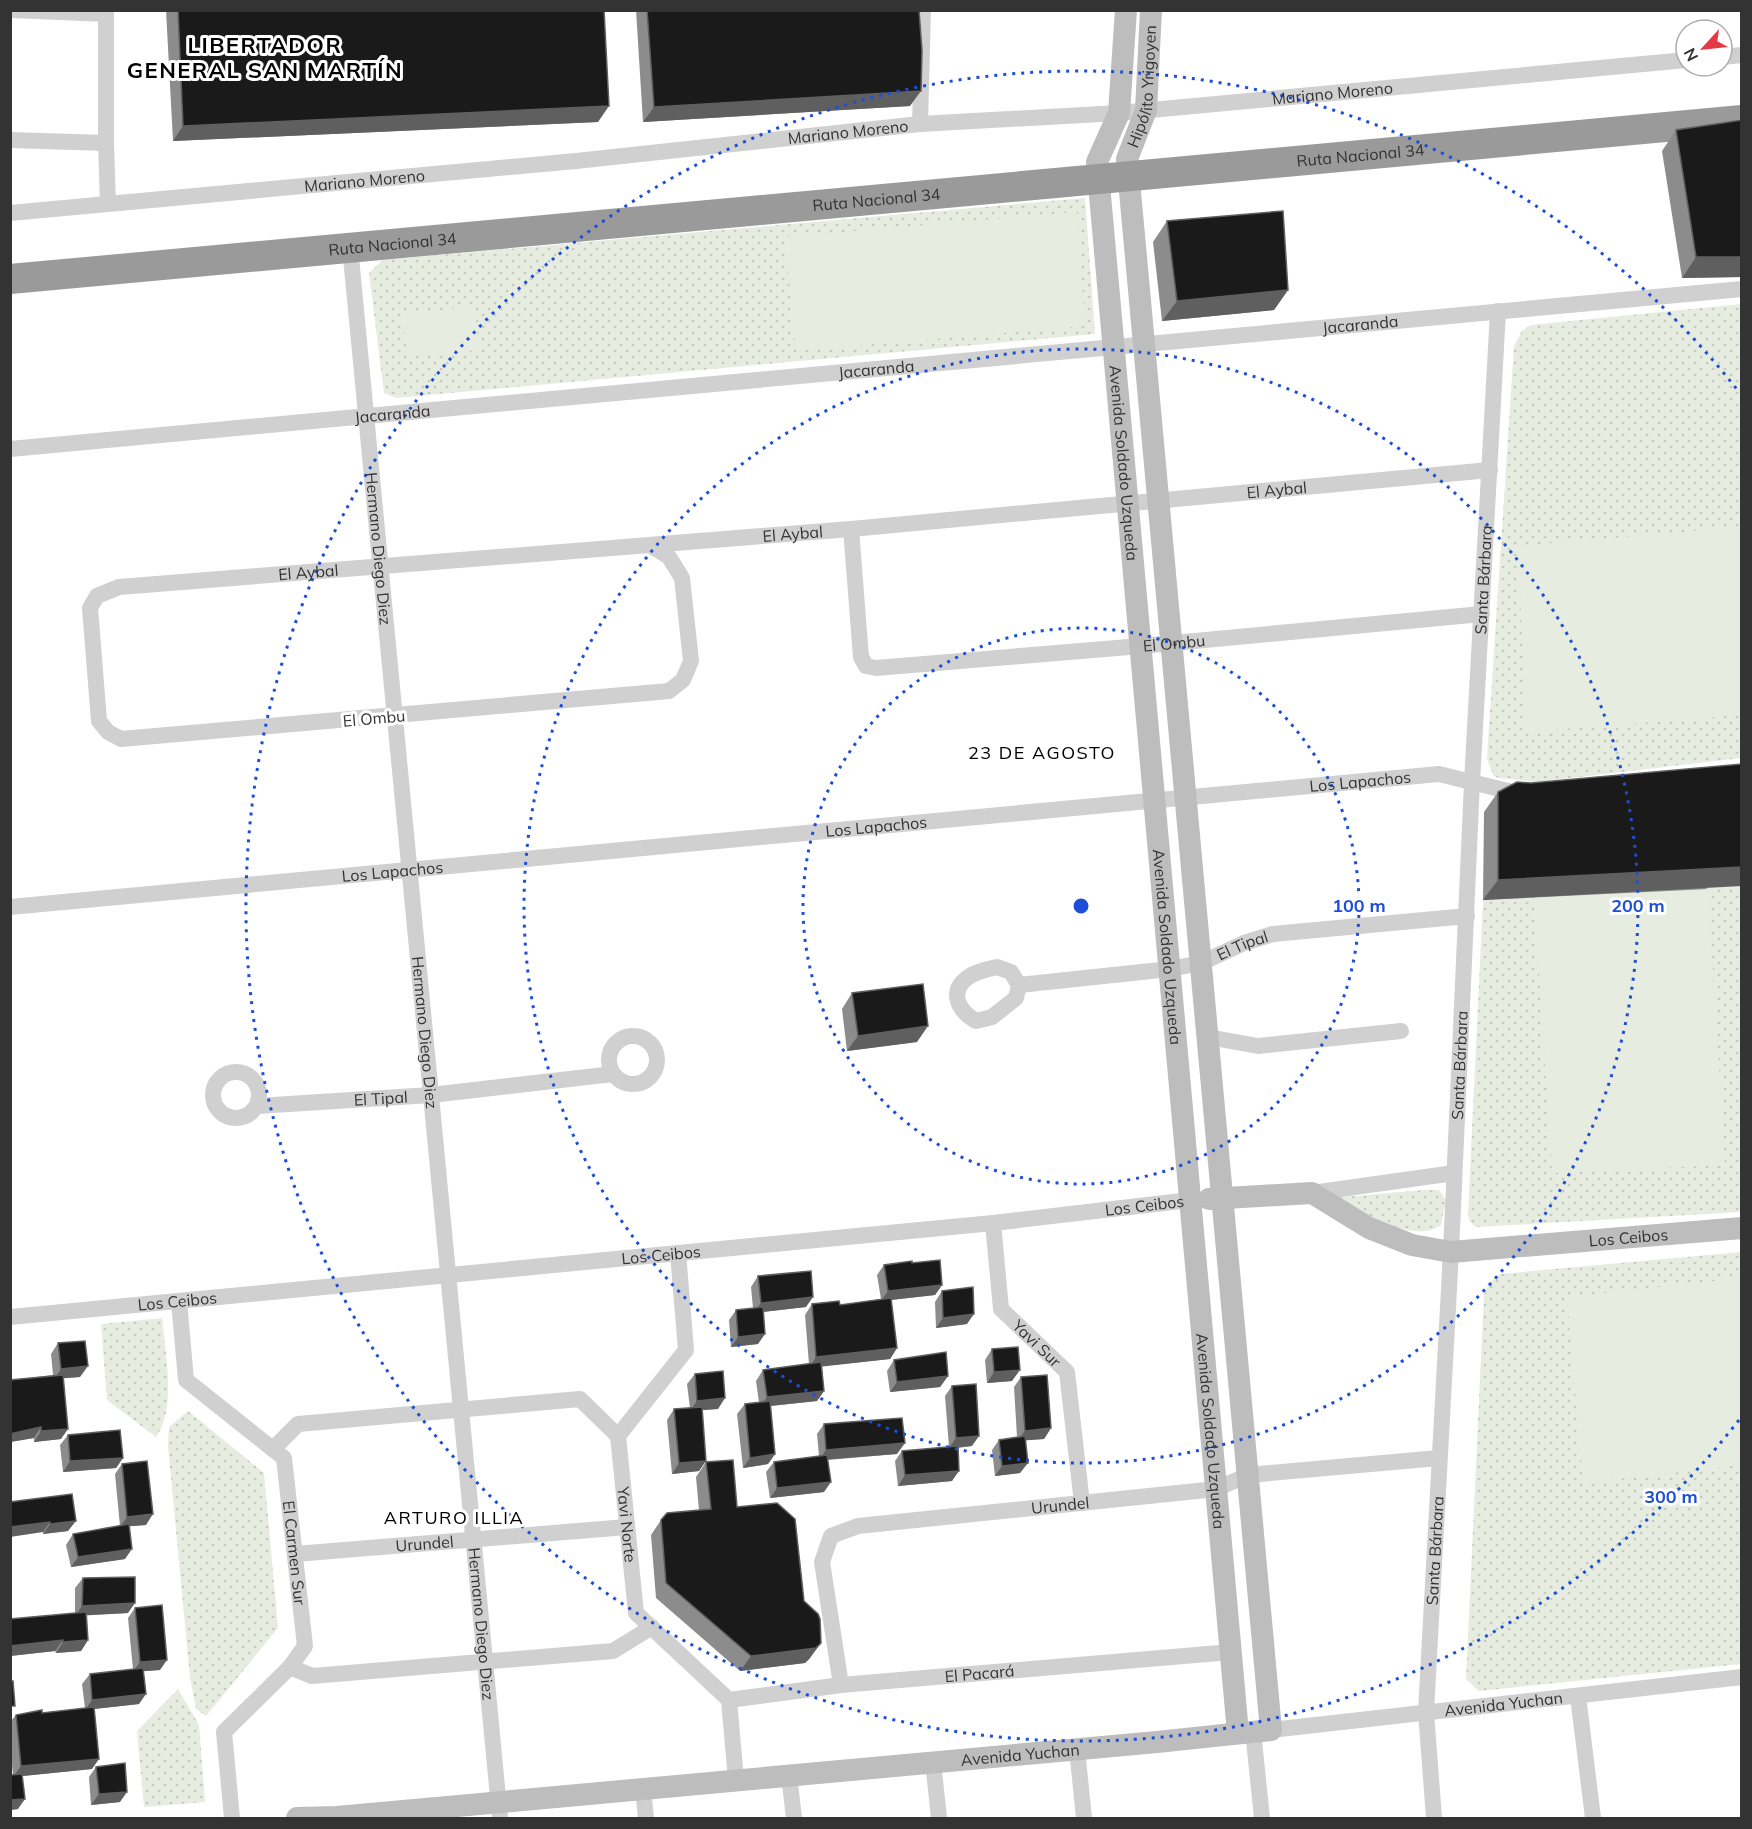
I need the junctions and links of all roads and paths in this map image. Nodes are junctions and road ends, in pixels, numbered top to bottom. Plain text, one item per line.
1 (12, 10) edge
2 (923, 10) edge
3 (1126, 10) edge
4 (1151, 10) edge
5 (106, 12) edge
6 (1674, 61) edge
7 (1742, 102) edge
8 (1146, 110) junction
9 (1119, 112) junction
10 (1742, 120) edge
11 (920, 124) junction
12 (10, 140) edge
13 (106, 143) junction
14 (1128, 168) junction
15 (1098, 170) junction
16 (108, 204) junction
17 (10, 213) edge
18 (350, 247) junction
19 (10, 258) edge
20 (10, 279) edge
21 (1742, 289) edge
22 (1498, 311) junction
23 (1144, 343) junction
24 (1114, 346) junction
25 (366, 416) junction
26 (10, 449) edge
27 (1490, 470) junction
28 (1158, 500) junction
29 (1128, 503) junction
30 (850, 529) junction
31 (650, 545) junction
32 (379, 567) junction
33 (1482, 614) junction
34 (1172, 643) junction
35 (1141, 646) junction
36 (395, 716) junction
37 (108, 732) joint
38 (1472, 782) junction
39 (1540, 790) edge
40 (1186, 797) junction
41 (1155, 800) junction
42 (410, 870) junction
43 (10, 907) edge
44 (1467, 916) junction
45 (1201, 963) junction
46 (1170, 969) junction
47 (1019, 985) dead end
48 (1401, 1031) dead end
49 (1208, 1037) junction
50 (614, 1074) dead end
51 (431, 1095) junction
52 (257, 1106) dead end
53 (1454, 1173) junction
54 (1312, 1193) junction
55 (1223, 1198) junction
56 (1190, 1200) junction
57 (993, 1223) junction
58 (1742, 1228) edge
59 (678, 1252) junction
60 (1451, 1252) junction
61 (448, 1275) junction
62 (179, 1301) junction
63 (10, 1317) edge
64 (461, 1410) junction
65 (618, 1436) junction
66 (273, 1449) junction
67 (1439, 1458) junction
68 (1248, 1475) junction
69 (1216, 1489) junction
70 (1082, 1503) junction
71 (627, 1527) junction
72 (473, 1540) junction
73 (295, 1554) junction
74 (652, 1628) junction
75 (1231, 1652) junction
76 (485, 1661) junction
77 (290, 1667) junction
78 (1742, 1677) edge
79 (841, 1685) junction
80 (1578, 1696) junction
81 (729, 1700) junction
82 (1426, 1712) junction
83 (1254, 1731) junction
84 (1077, 1749) junction
85 (933, 1762) junction
86 (789, 1775) junction
87 (736, 1780) junction
88 (643, 1789) junction
89 (500, 1810) edge
90 (337, 1817) edge
91 (232, 1818) edge
92 (297, 1818) edge
93 (646, 1818) edge
94 (794, 1818) edge
95 (939, 1818) edge
96 (1084, 1818) edge
97 (1262, 1818) edge
98 (1434, 1818) edge
99 (1593, 1818) edge

1 - 5 street
2 - 11 street
3 - 9 street, Hipólito Yrigoyen
4 - 8 street, Hipólito Yrigoyen
5 - 13 street
6 - 8 street, Mariano Moreno
7 - 14 highway, Ruta Nacional 34
8 - 9 street, Mariano Moreno
8 - 14 street, Hipólito Yrigoyen
9 - 11 street, Mariano Moreno
9 - 15 street, Hipólito Yrigoyen
10 - 14 highway, Ruta Nacional 34
11 - 16 street, Mariano Moreno
12 - 13 street
13 - 16 street
14 - 15 highway, Ruta Nacional 34
14 - 23 street, Avenida Soldado Uzqueda
15 - 18 highway, Ruta Nacional 34
15 - 19 highway, Ruta Nacional 34
15 - 24 street, Avenida Soldado Uzqueda
16 - 17 street, Mariano Moreno
18 - 20 highway, Ruta Nacional 34
18 - 25 street, Hermano Diego Diez
21 - 22 street, Jacaranda
22 - 23 street, Jacaranda
22 - 27 street, Santa Bárbara
23 - 24 street, Jacaranda
23 - 28 street, Avenida Soldado Uzqueda
24 - 25 street, Jacaranda
24 - 29 street, Avenida Soldado Uzqueda
25 - 26 street, Jacaranda
25 - 32 street, Hermano Diego Diez
27 - 28 street, El Aybal
27 - 33 street, Santa Bárbara
28 - 29 street, El Aybal
28 - 34 street, Avenida Soldado Uzqueda
29 - 30 street, El Aybal
29 - 35 street, Avenida Soldado Uzqueda
30 - 31 street, El Aybal
30 - 35 street, El Ombu
31 - 32 street, El Aybal
31 - 36 street, El Ombu
32 - 36 street, Hermano Diego Diez
32 - 37 street, El Aybal
33 - 34 street, El Ombu
33 - 38 street, Santa Bárbara
34 - 35 street, El Ombu
34 - 40 street, Avenida Soldado Uzqueda
35 - 41 street, Avenida Soldado Uzqueda
36 - 37 street, El Ombu
36 - 42 street, Hermano Diego Diez
38 - 39 street, Los Lapachos
38 - 40 street, Los Lapachos
38 - 44 street, Santa Bárbara
40 - 41 street, Los Lapachos
40 - 45 street, Avenida Soldado Uzqueda
41 - 42 street, Los Lapachos
41 - 46 street, Avenida Soldado Uzqueda
42 - 43 street, Los Lapachos
42 - 51 street, Hermano Diego Diez
44 - 45 street, El Tipal
44 - 53 street, Santa Bárbara
45 - 46 street, El Tipal
45 - 49 street, Avenida Soldado Uzqueda
46 - 47 street, El Tipal
46 - 56 street, Avenida Soldado Uzqueda
48 - 49 street
49 - 55 street, Avenida Soldado Uzqueda
50 - 51 street, El Tipal
51 - 52 street, El Tipal
51 - 61 street, Hermano Diego Diez
53 - 54 street, Los Ceibos
53 - 60 street, Santa Bárbara
54 - 55 street, Los Ceibos
54 - 60 street, Los Ceibos
55 - 56 street, Los Ceibos
55 - 68 street, Avenida Soldado Uzqueda
56 - 57 street, Los Ceibos
56 - 69 street, Avenida Soldado Uzqueda
57 - 59 street, Los Ceibos
57 - 70 street, Yavi Sur
58 - 60 street, Los Ceibos
59 - 61 street, Los Ceibos
59 - 65 street
60 - 67 street, Santa Bárbara
61 - 62 street, Los Ceibos
61 - 64 street, Hermano Diego Diez
62 - 63 street, Los Ceibos
62 - 66 street, El Carmen Sur
64 - 65 street
64 - 66 street
64 - 72 street, Hermano Diego Diez
65 - 71 street, Yavi Norte
66 - 73 street, El Carmen Sur
67 - 68 street, Urundel
67 - 82 street, Santa Bárbara
68 - 69 street, Urundel
68 - 83 street, Avenida Soldado Uzqueda
69 - 70 street, Urundel
69 - 75 street, Avenida Soldado Uzqueda
70 - 79 street, Urundel
71 - 72 street, Urundel
71 - 74 street, Yavi Norte
72 - 73 street, Urundel
72 - 76 street, Hermano Diego Diez
73 - 77 street, El Carmen Sur
74 - 76 street
74 - 81 street, Yavi Norte
75 - 79 street, El Pacará
75 - 83 street, Avenida Soldado Uzqueda
76 - 77 street
76 - 89 street, Hermano Diego Diez
77 - 91 street, El Carmen Sur
78 - 80 street, Avenida Yuchan
79 - 81 street, El Pacará
80 - 82 street, Avenida Yuchan
80 - 99 street
81 - 87 street
82 - 83 street, Avenida Yuchan
82 - 98 street, Santa Bárbara
83 - 84 street, Avenida Yuchan
83 - 97 street, Avenida Soldado Uzqueda
84 - 85 street, Avenida Yuchan
84 - 96 street
85 - 86 street, Avenida Yuchan
85 - 95 street
86 - 87 street, Avenida Yuchan
86 - 94 street
87 - 88 street, Avenida Yuchan
88 - 89 street, Avenida Yuchan
88 - 93 street
89 - 90 street, Avenida Yuchan
90 - 92 street, Avenida Yuchan

